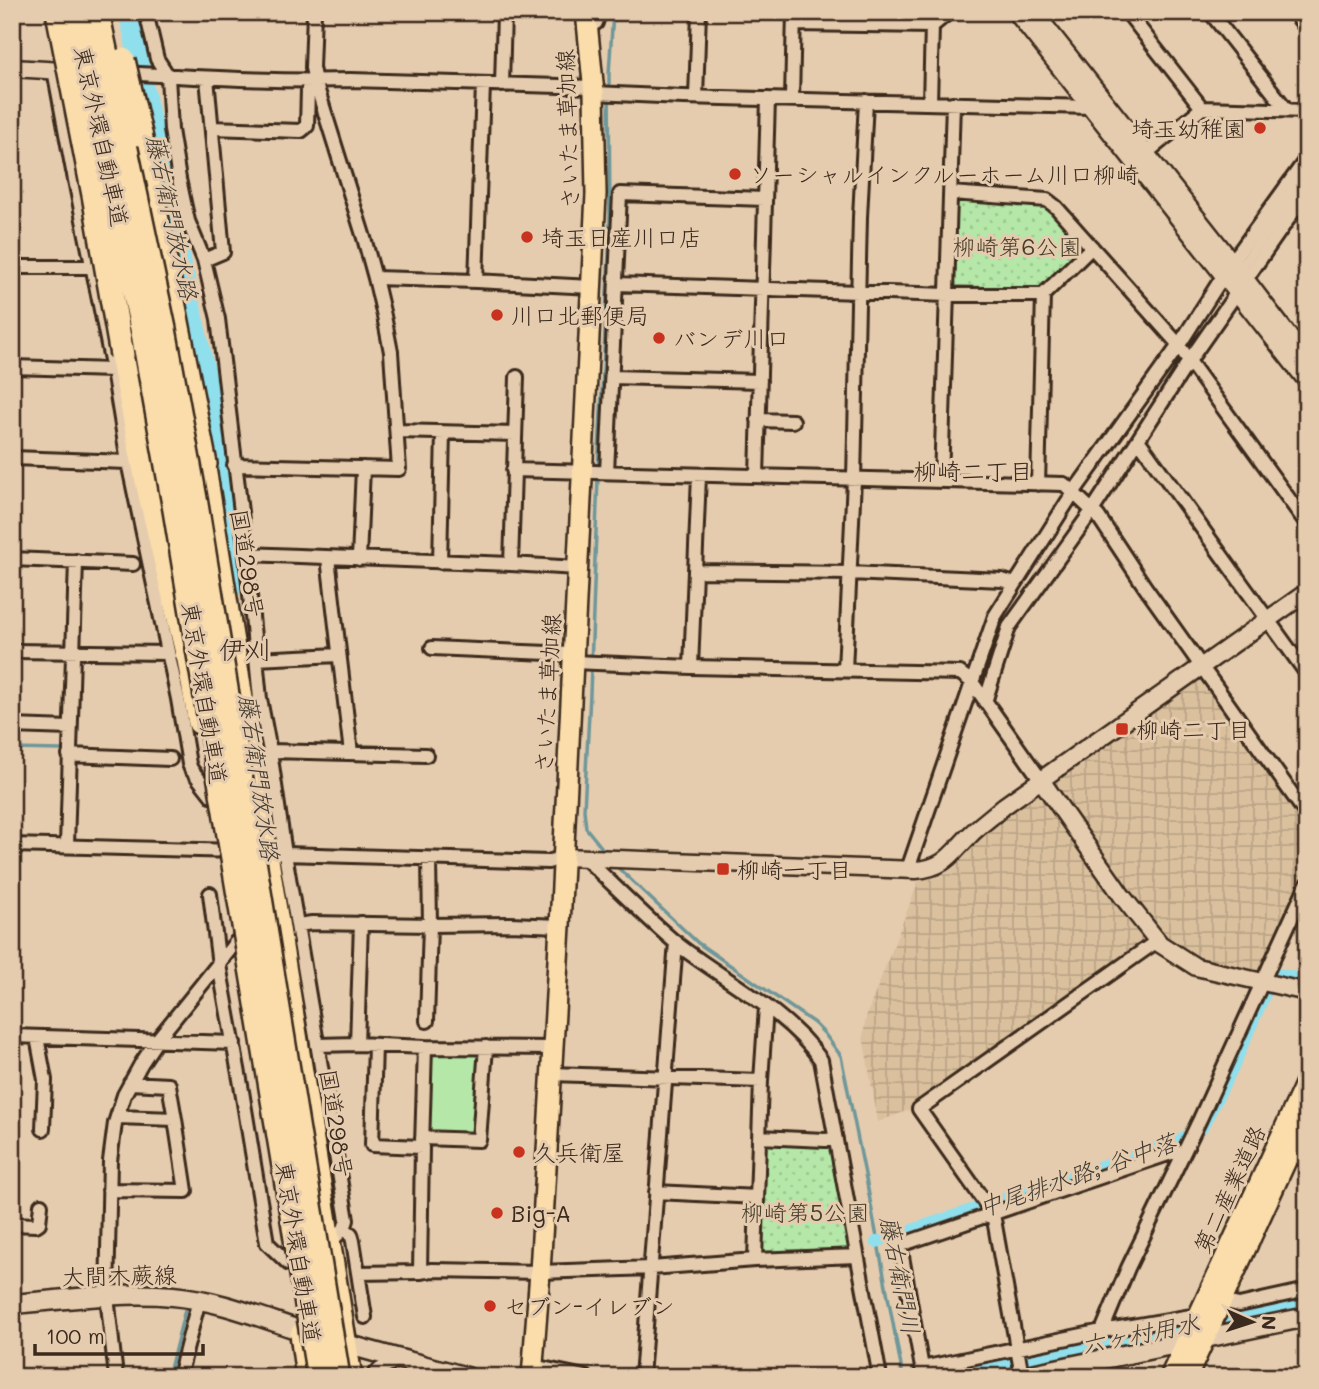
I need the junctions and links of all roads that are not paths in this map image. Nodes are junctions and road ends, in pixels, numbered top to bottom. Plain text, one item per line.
1 (58, 12) edge
2 (68, 12) edge
3 (76, 12) edge
4 (97, 12) edge
5 (104, 12) edge
6 (112, 12) edge
7 (146, 12) edge
8 (314, 12) edge
9 (504, 12) edge
10 (699, 12) edge
11 (920, 12) edge
12 (949, 12) edge
13 (1016, 12) edge
14 (1034, 12) edge
15 (1127, 12) edge
16 (1210, 12) edge
17 (1294, 12) edge
18 (591, 17) edge
19 (794, 18) edge
20 (932, 26) junction
21 (1307, 29) edge
22 (12, 68) edge
23 (54, 70) junction
24 (79, 72) junction
25 (117, 73) junction
26 (168, 76) junction
27 (207, 78) junction
28 (313, 81) junction
29 (483, 85) junction
30 (502, 85) junction
31 (594, 90) junction
32 (696, 97) junction
33 (768, 99) junction
34 (792, 99) junction
35 (866, 101) junction
36 (930, 102) junction
37 (953, 103) junction
38 (1091, 107) junction
39 (1202, 108) junction
40 (1287, 110) junction
41 (1307, 111) edge
42 (89, 123) junction
43 (212, 128) junction
44 (1145, 154) junction
45 (1307, 158) edge
46 (1307, 174) edge
47 (74, 175) junction
48 (951, 193) junction
49 (1306, 196) edge
50 (765, 200) junction
51 (1092, 247) junction
52 (204, 260) junction
53 (12, 267) edge
54 (93, 267) junction
55 (1235, 276) junction
56 (375, 278) junction
57 (477, 281) junction
58 (617, 284) junction
59 (592, 287) junction
60 (762, 288) junction
61 (858, 291) junction
62 (947, 295) junction
63 (1043, 295) junction
64 (1179, 345) junction
65 (1306, 359) edge
66 (1189, 361) junction
67 (118, 362) junction
68 (12, 367) edge
69 (517, 377) dead end
70 (612, 377) junction
71 (760, 381) junction
72 (1307, 381) edge
73 (758, 420) junction
74 (793, 421) dead end
75 (397, 431) junction
76 (443, 433) junction
77 (514, 434) junction
78 (1139, 441) junction
79 (12, 458) edge
80 (128, 462) junction
81 (205, 464) junction
82 (234, 465) junction
83 (363, 468) junction
84 (513, 470) junction
85 (582, 472) junction
86 (607, 472) junction
87 (699, 475) junction
88 (757, 476) junction
89 (854, 479) junction
90 (942, 481) junction
91 (1038, 484) junction
92 (1073, 493) junction
93 (1092, 511) junction
94 (1307, 524) edge
95 (246, 554) junction
96 (328, 558) junction
97 (12, 559) edge
98 (359, 559) junction
99 (76, 561) junction
100 (440, 562) junction
101 (133, 564) dead end
102 (511, 564) junction
103 (578, 568) junction
104 (695, 571) junction
105 (850, 573) junction
106 (1015, 584) junction
107 (1307, 592) edge
108 (1267, 620) junction
109 (432, 648) dead end
110 (12, 650) edge
111 (73, 652) junction
112 (177, 653) junction
113 (339, 655) junction
114 (256, 659) junction
115 (582, 661) junction
116 (691, 667) junction
117 (1201, 667) junction
118 (845, 670) junction
119 (1307, 674) edge
120 (972, 682) junction
121 (985, 702) junction
122 (12, 726) edge
123 (71, 728) junction
124 (270, 751) junction
125 (351, 753) junction
126 (69, 755) junction
127 (426, 755) dead end
128 (170, 759) dead end
129 (1041, 780) junction
130 (1307, 815) edge
131 (12, 845) edge
132 (67, 845) junction
133 (222, 851) junction
134 (276, 853) junction
135 (563, 858) junction
136 (429, 859) junction
137 (593, 859) junction
138 (908, 869) junction
139 (1307, 884) edge
140 (210, 894) dead end
141 (361, 923) junction
142 (298, 925) junction
143 (430, 925) junction
144 (560, 926) junction
145 (1157, 941) junction
146 (236, 942) junction
147 (676, 942) junction
148 (219, 965) junction
149 (1269, 983) junction
150 (1307, 992) edge
151 (766, 1007) junction
152 (426, 1021) dead end
153 (12, 1037) edge
154 (37, 1037) junction
155 (157, 1040) junction
156 (234, 1043) junction
157 (357, 1044) junction
158 (317, 1045) junction
159 (375, 1045) junction
160 (425, 1047) junction
161 (486, 1047) junction
162 (553, 1048) junction
163 (552, 1074) junction
164 (665, 1077) junction
165 (1307, 1080) edge
166 (761, 1081) junction
167 (130, 1083) junction
168 (1307, 1115) edge
169 (117, 1117) junction
170 (175, 1119) junction
171 (43, 1129) dead end
172 (759, 1137) junction
173 (836, 1139) junction
174 (422, 1143) junction
175 (1182, 1154) junction
176 (1298, 1157) edge
177 (109, 1191) junction
178 (656, 1192) junction
179 (757, 1197) junction
180 (41, 1205) dead end
181 (993, 1214) junction
182 (12, 1224) edge
183 (337, 1236) junction
184 (857, 1256) junction
185 (755, 1260) junction
186 (289, 1264) junction
187 (651, 1268) junction
188 (419, 1272) junction
189 (540, 1272) junction
190 (358, 1273) junction
191 (1307, 1290) edge
192 (107, 1296) junction
193 (199, 1300) junction
194 (12, 1304) edge
195 (365, 1317) dead end
196 (1307, 1317) edge
197 (1206, 1318) junction
198 (300, 1330) junction
199 (1102, 1331) junction
200 (1185, 1342) junction
201 (345, 1344) junction
202 (1016, 1349) junction
203 (400, 1359) junction
204 (1083, 1370) edge
205 (532, 1371) edge
206 (1019, 1376) edge
207 (116, 1377) edge
208 (179, 1377) edge
209 (307, 1377) edge
210 (319, 1377) edge
211 (338, 1377) edge
212 (351, 1377) edge
213 (372, 1377) edge
214 (467, 1377) edge
215 (585, 1377) edge
216 (642, 1377) edge
217 (880, 1377) edge
218 (1170, 1377) edge
219 (1187, 1377) edge

1 - 67 highway, bridge
2 - 24 highway
3 - 210 highway, 東京外環自動車道, bridge
4 - 211 highway, 東京外環自動車道, bridge
5 - 25 highway, 国道298号
6 - 81 highway, bridge
7 - 26 street
8 - 28 street
9 - 30 street
10 - 32 street
11 - 20 street
12 - 20 street
13 - 38 street
14 - 44 street
15 - 39 street
16 - 40 street
17 - 21 street
18 - 31 main road, さいたま草加線
19 - 20 street
19 - 34 street
20 - 36 street
22 - 23 street
23 - 24 street
23 - 47 street
24 - 25 street
24 - 42 highway
25 - 26 street
25 - 81 highway, 国道298号
26 - 27 street
26 - 52 street
27 - 28 street
27 - 43 street
28 - 29 street
28 - 43 street
28 - 56 street
29 - 30 street
29 - 57 street
30 - 31 street
31 - 32 street
31 - 59 main road, さいたま草加線
32 - 33 street
33 - 34 street
33 - 50 street
34 - 35 street
35 - 36 street
35 - 61 street
36 - 37 street
37 - 38 street
37 - 48 street
38 - 55 street
39 - 40 street
39 - 44 street
40 - 41 street
42 - 47 street
42 - 112 highway
43 - 52 street
44 - 55 street
45 - 55 street
46 - 55 street
47 - 54 street
48 - 51 street
48 - 62 street
49 - 55 street
50 - 58 street
50 - 60 street
51 - 63 street
51 - 64 street
52 - 82 street
53 - 54 street
54 - 67 street
55 - 64 street
55 - 65 street
55 - 66 street
55 - 72 street
56 - 57 street
56 - 75 street
57 - 59 street
58 - 60 street
58 - 70 street
59 - 85 main road, さいたま草加線
60 - 61 street
60 - 71 street
61 - 62 street
61 - 89 street
62 - 63 street
62 - 90 street
63 - 91 street
64 - 66 street
64 - 92 street
66 - 78 street
66 - 94 street
67 - 68 street
67 - 80 street
67 - 112 highway
69 - 77 street
70 - 71 street
70 - 86 street
71 - 73 street
73 - 74 street
73 - 88 street
75 - 76 street
75 - 83 street
76 - 77 street
76 - 100 street
77 - 84 street
78 - 93 street
78 - 108 street
79 - 80 street
80 - 112 street
81 - 134 highway, 国道298号
82 - 83 street
82 - 95 street
83 - 98 street
84 - 85 street
84 - 102 street
85 - 86 street
85 - 103 main road, さいたま草加線
86 - 87 street
87 - 88 street
87 - 104 street
88 - 89 street
89 - 90 street
89 - 105 street
90 - 91 street
91 - 92 street
92 - 93 street
92 - 106 street
93 - 117 street
93 - 121 street
95 - 96 street
95 - 114 street
96 - 98 street
96 - 113 street
97 - 99 street
98 - 100 street
99 - 101 street
99 - 111 street
100 - 102 street
102 - 103 street
103 - 115 main road, さいたま草加線
104 - 105 street
104 - 116 street
105 - 106 street
105 - 118 street
106 - 120 street
107 - 108 street
108 - 117 street
108 - 119 street
109 - 115 street
110 - 111 street
111 - 112 street
111 - 123 street
112 - 133 highway
113 - 114 street
113 - 125 street
114 - 124 street
115 - 116 street
115 - 135 main road, さいたま草加線
116 - 118 street
117 - 129 street
117 - 130 street
118 - 120 street
120 - 121 street
120 - 138 street
121 - 129 street
122 - 123 street
123 - 126 street
124 - 125 street
124 - 134 street
125 - 127 street
126 - 128 street
126 - 132 street
129 - 138 street
129 - 145 street
131 - 132 street
132 - 133 street
133 - 134 street
133 - 146 highway
134 - 136 street
134 - 142 street
134 - 183 highway, 国道298号
135 - 136 street
135 - 137 street
135 - 144 main road, さいたま草加線
136 - 143 street
137 - 138 street
137 - 147 street
139 - 149 street
140 - 148 street
141 - 142 street
141 - 143 street
141 - 157 street
142 - 158 street
143 - 144 street
143 - 152 street
144 - 162 main road, さいたま草加線
145 - 149 street
145 - 181 street
146 - 148 street
146 - 186 highway
147 - 151 street
147 - 164 street
148 - 155 street
148 - 156 street
149 - 150 street
149 - 175 street
151 - 166 street
151 - 173 street
153 - 154 street
154 - 155 street
154 - 171 street
155 - 156 street
155 - 167 street
156 - 186 street
157 - 158 street
157 - 159 street
158 - 183 street
159 - 160 street
159 - 174 street
160 - 161 street
160 - 174 street
161 - 162 street
161 - 174 street
162 - 163 main road, さいたま草加線
163 - 164 street
163 - 189 main road, さいたま草加線
164 - 166 street
164 - 178 street
165 - 197 main road, 第二産業道路
166 - 172 street
167 - 169 street
167 - 170 street
168 - 176 main road, 第二産業道路
169 - 170 street
169 - 177 street
170 - 177 street
172 - 173 street
172 - 179 street
173 - 184 street
174 - 188 street
175 - 181 street
175 - 199 street
176 - 197 main road, 第二産業道路
177 - 192 street
178 - 179 street
178 - 187 street
179 - 185 street
180 - 182 street
181 - 202 street
181 - 202 street
183 - 190 street
183 - 201 highway, 国道298号
184 - 185 street
184 - 217 street
185 - 187 street
186 - 198 highway
187 - 189 street
187 - 216 street
188 - 189 street
188 - 190 street
189 - 205 main road, さいたま草加線
190 - 195 street
191 - 197 street
192 - 193 main road, 大間木蕨線
192 - 194 main road, 大間木蕨線
192 - 207 street
193 - 198 main road, 大間木蕨線
193 - 208 street
196 - 197 main road
197 - 199 street
197 - 200 main road, 第二産業道路
197 - 219 main road, 第二産業道路
198 - 201 main road, 大間木蕨線
198 - 209 highway
199 - 202 street
200 - 204 main road
200 - 218 main road, 第二産業道路
201 - 203 main road, 大間木蕨線
201 - 212 highway, 国道298号
202 - 206 street
203 - 213 street
203 - 214 main road, 大間木蕨線
204 - 206 main road
205 - 215 street

